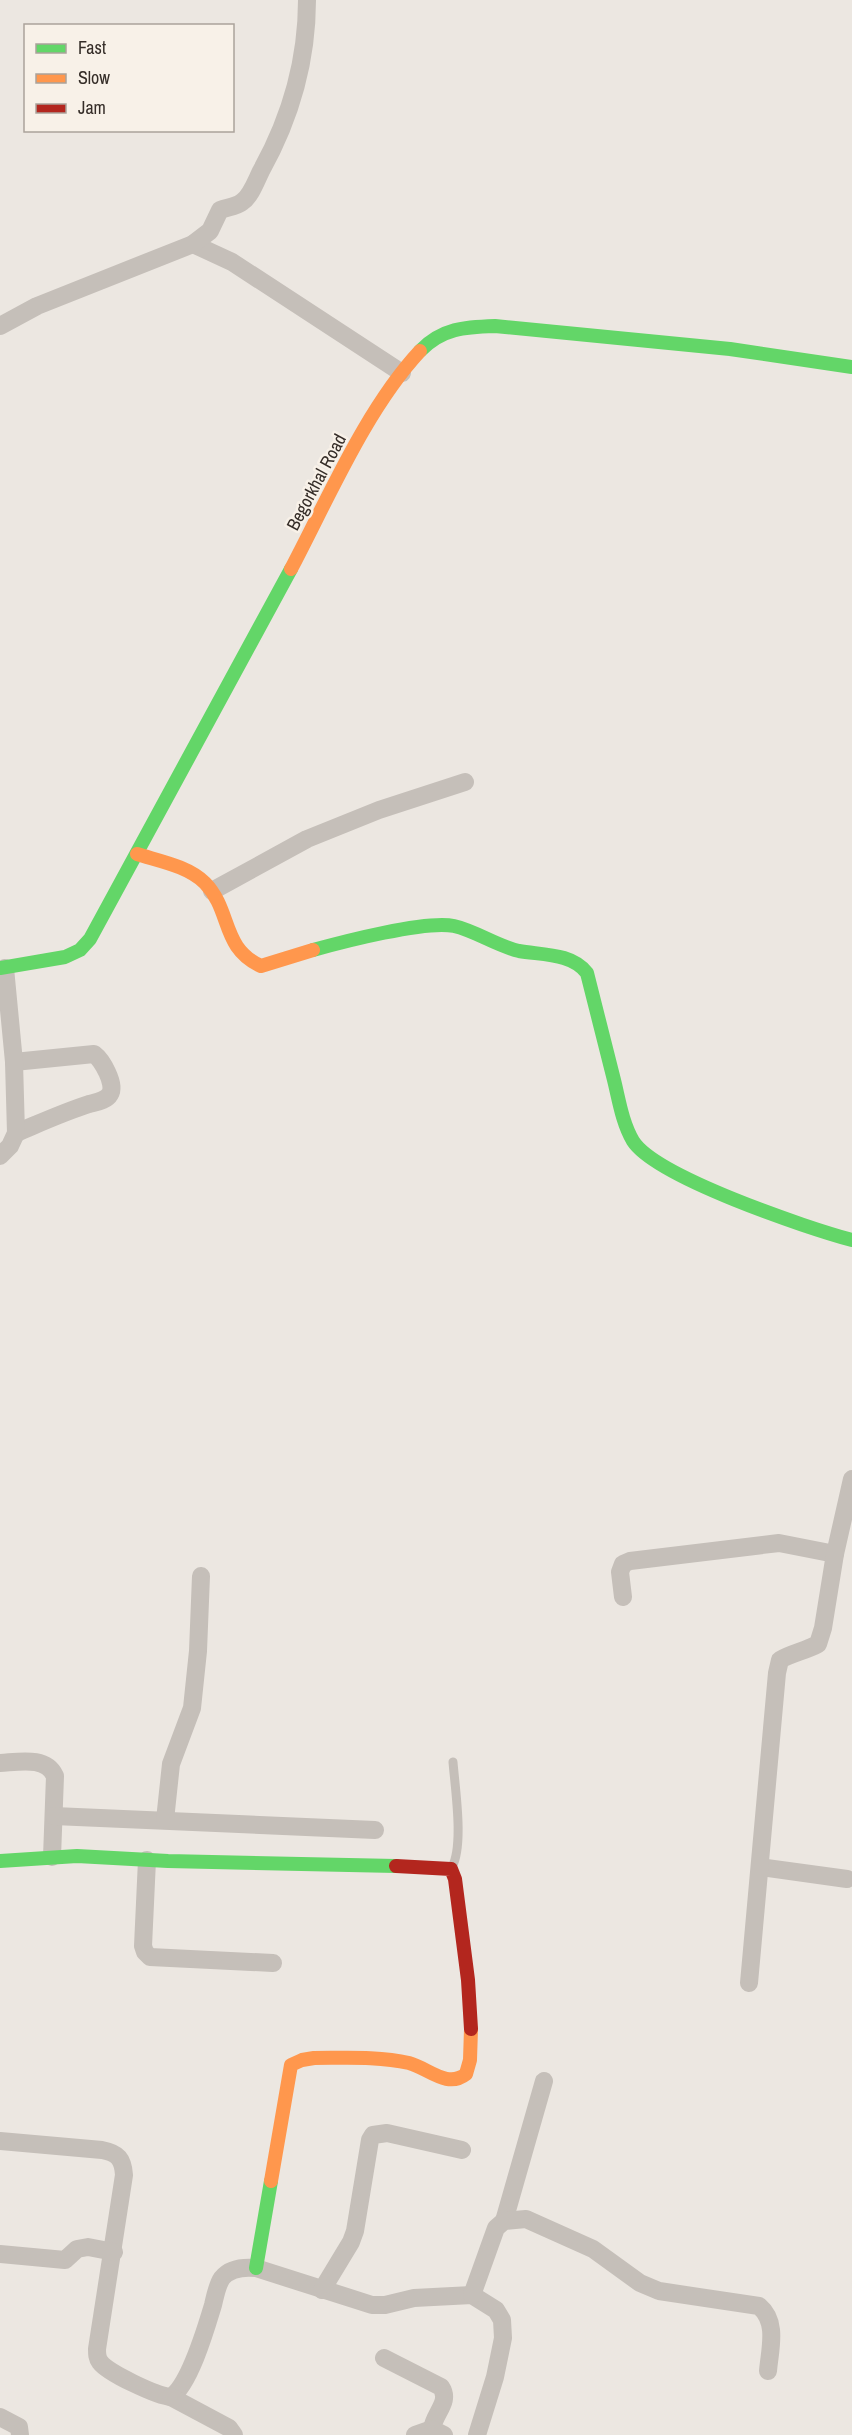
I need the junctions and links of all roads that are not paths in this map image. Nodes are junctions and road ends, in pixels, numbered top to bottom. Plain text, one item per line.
1 (307, 0) edge
2 (193, 244) junction
3 (0, 326) edge
4 (852, 367) edge
5 (402, 373) junction
6 (465, 782) dead end
7 (138, 854) junction
8 (212, 891) junction
9 (2, 968) edge
10 (14, 1062) junction
11 (15, 1133) junction
12 (0, 1156) edge
13 (852, 1240) edge
14 (852, 1479) edge
15 (835, 1554) junction
16 (201, 1576) dead end
17 (623, 1597) dead end
18 (0, 1762) edge
19 (453, 1762) dead end
20 (54, 1816) junction
21 (165, 1820) junction
22 (375, 1830) dead end
23 (52, 1857) junction
24 (147, 1860) junction
25 (0, 1861) edge
26 (760, 1867) junction
27 (451, 1869) junction
28 (847, 1879) dead end
29 (273, 1963) dead end
30 (749, 1983) dead end
31 (544, 2081) dead end
32 (0, 2141) edge
33 (462, 2150) dead end
34 (504, 2221) junction
35 (114, 2252) junction
36 (0, 2254) edge
37 (256, 2268) junction
38 (322, 2290) junction
39 (472, 2295) junction
40 (384, 2358) dead end
41 (768, 2371) dead end
42 (171, 2397) junction
43 (0, 2417) edge
44 (430, 2433) edge
45 (20, 2435) edge
46 (234, 2435) edge
47 (477, 2435) edge

1 - 2 street
2 - 3 street
2 - 5 street
4 - 5 street, Begorkhal Road
5 - 7 street, Begorkhal Road
6 - 8 street
7 - 8 street
7 - 9 street, Begorkhal Road
8 - 13 street
9 - 10 street
10 - 11 street
10 - 11 street
11 - 12 street
14 - 15 street
15 - 17 street
15 - 26 street
16 - 21 street
18 - 20 street
19 - 27 lane
20 - 21 street
20 - 23 street
21 - 22 street
23 - 24 street
23 - 25 street
24 - 27 street
24 - 29 street
26 - 28 street
26 - 30 street
27 - 37 street
31 - 34 street
32 - 35 street
33 - 38 street
34 - 39 street
34 - 41 street
35 - 36 street
35 - 42 street
37 - 38 street
37 - 42 street
38 - 39 street
39 - 47 street
40 - 44 street
42 - 46 street
43 - 45 street

